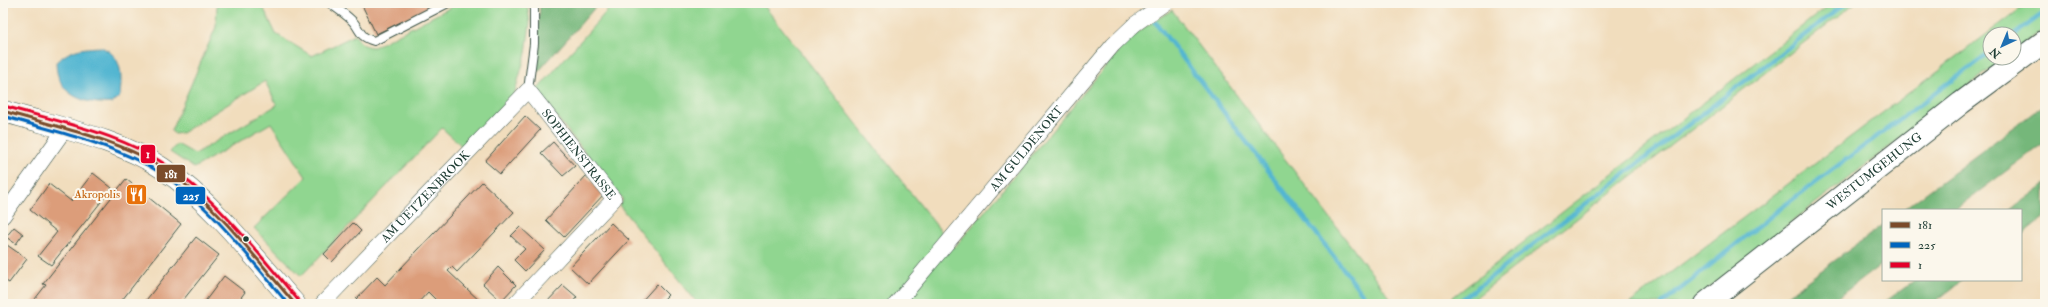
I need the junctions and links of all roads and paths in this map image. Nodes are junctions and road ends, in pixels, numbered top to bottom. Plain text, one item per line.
1 (330, 3) edge
2 (448, 3) edge
3 (534, 3) edge
4 (1166, 3) edge
5 (2045, 41) edge
6 (528, 90) junction
7 (3, 111) edge
8 (65, 130) junction
9 (3, 216) edge
10 (295, 304) edge
11 (322, 304) edge
12 (515, 304) edge
13 (896, 304) edge
14 (1705, 304) edge

1 - 2 lane
3 - 6 lane
4 - 13 street, AM GULDENORT
5 - 14 main road, WESTUMGEHUNG
6 - 11 street, AM UETZENBROOK
6 - 12 street, SOPHIENSTRASSE
7 - 8 main road
8 - 9 street
8 - 10 main road

